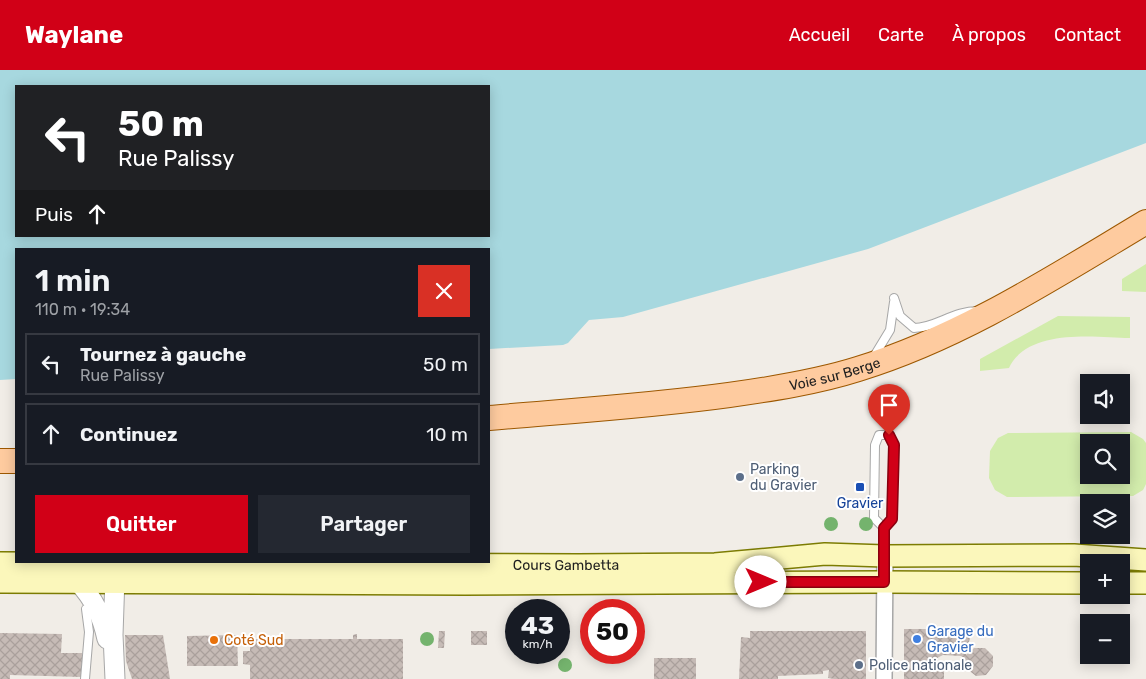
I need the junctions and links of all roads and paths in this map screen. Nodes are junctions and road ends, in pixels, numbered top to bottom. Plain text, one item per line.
1 (1146, 222) edge
2 (989, 313) junction
3 (858, 370) junction
4 (490, 418) edge
5 (15, 461) edge
6 (0, 462) edge
7 (884, 528) junction
8 (884, 556) junction
9 (1146, 560) edge
10 (0, 563) edge
11 (96, 564) junction
12 (0, 582) edge
13 (78, 582) junction
14 (884, 582) junction
15 (115, 583) junction
16 (1080, 583) edge
17 (1130, 583) edge
18 (1146, 583) edge
19 (86, 609) dead end
20 (85, 679) edge
21 (115, 679) edge
22 (884, 679) edge

1 - 2 main road, Voie sur Berge
2 - 3 main road, Voie sur Berge
2 - 3 lane
3 - 4 main road, Voie sur Berge
5 - 6 main road
7 - 7 lane
7 - 8 lane
8 - 9 main road, Cours Gambetta
8 - 11 main road, Cours Gambetta
8 - 14 street
10 - 11 main road, Cours Gambetta
11 - 15 street
12 - 13 main road, Cours Gambetta
13 - 15 main road, Cours Gambetta
13 - 21 street
14 - 15 main road, Cours Gambetta
14 - 16 main road, Cours Gambetta
14 - 22 street
15 - 21 street
17 - 18 main road
19 - 20 lane

